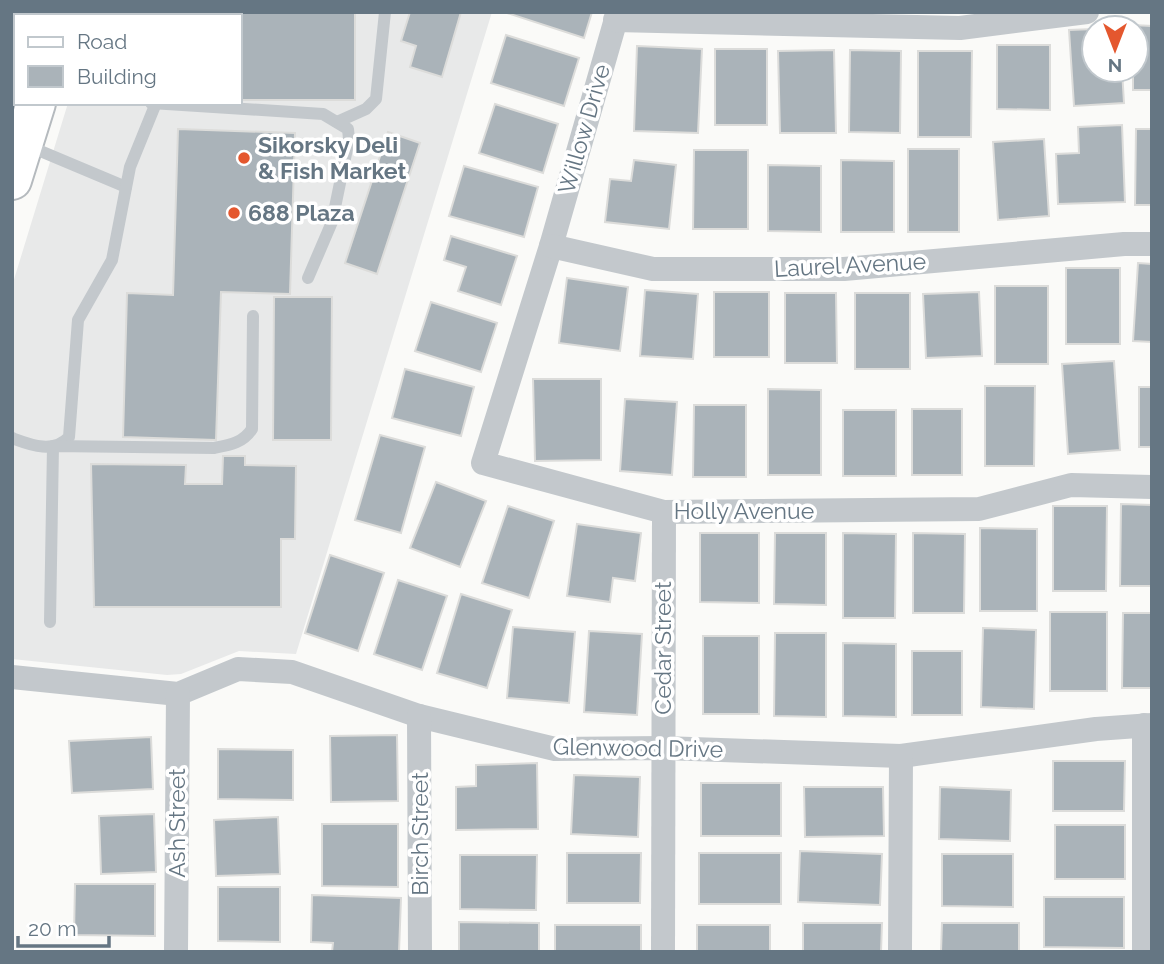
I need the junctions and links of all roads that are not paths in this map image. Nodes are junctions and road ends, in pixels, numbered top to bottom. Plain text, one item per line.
1 (384, 12) edge
2 (1087, 12) edge
3 (616, 16) edge
4 (35, 105) edge
5 (154, 105) edge
6 (171, 105) edge
7 (337, 122) junction
8 (24, 144) junction
9 (12, 180) edge
10 (126, 187) junction
11 (1152, 244) edge
12 (551, 246) junction
13 (308, 278) dead end
14 (253, 316) dead end
15 (12, 438) edge
16 (53, 446) junction
17 (1152, 487) edge
18 (664, 512) junction
19 (50, 622) dead end
20 (12, 677) edge
21 (178, 694) junction
22 (419, 716) junction
23 (1148, 725) edge
24 (663, 748) junction
25 (901, 756) junction
26 (176, 952) edge
27 (420, 952) edge
28 (663, 952) edge
29 (900, 952) edge
30 (1144, 952) edge

1 - 7 lane
2 - 3 street
3 - 12 street, Willow Drive
4 - 8 main road
5 - 10 lane
6 - 7 lane
7 - 13 lane
8 - 9 main road
8 - 10 lane
10 - 16 lane
11 - 12 street, Laurel Avenue
12 - 18 street, Holly Avenue
14 - 16 lane
15 - 16 lane
16 - 19 lane
17 - 18 street, Holly Avenue
18 - 24 street, Cedar Street
20 - 21 street, Glenwood Drive
21 - 22 street, Glenwood Drive
21 - 26 street, Ash Street
22 - 24 street, Glenwood Drive
22 - 27 street, Birch Street
23 - 25 street, Glenwood Drive
23 - 30 street
24 - 25 street, Glenwood Drive
24 - 28 street, Cedar Street
25 - 29 street

